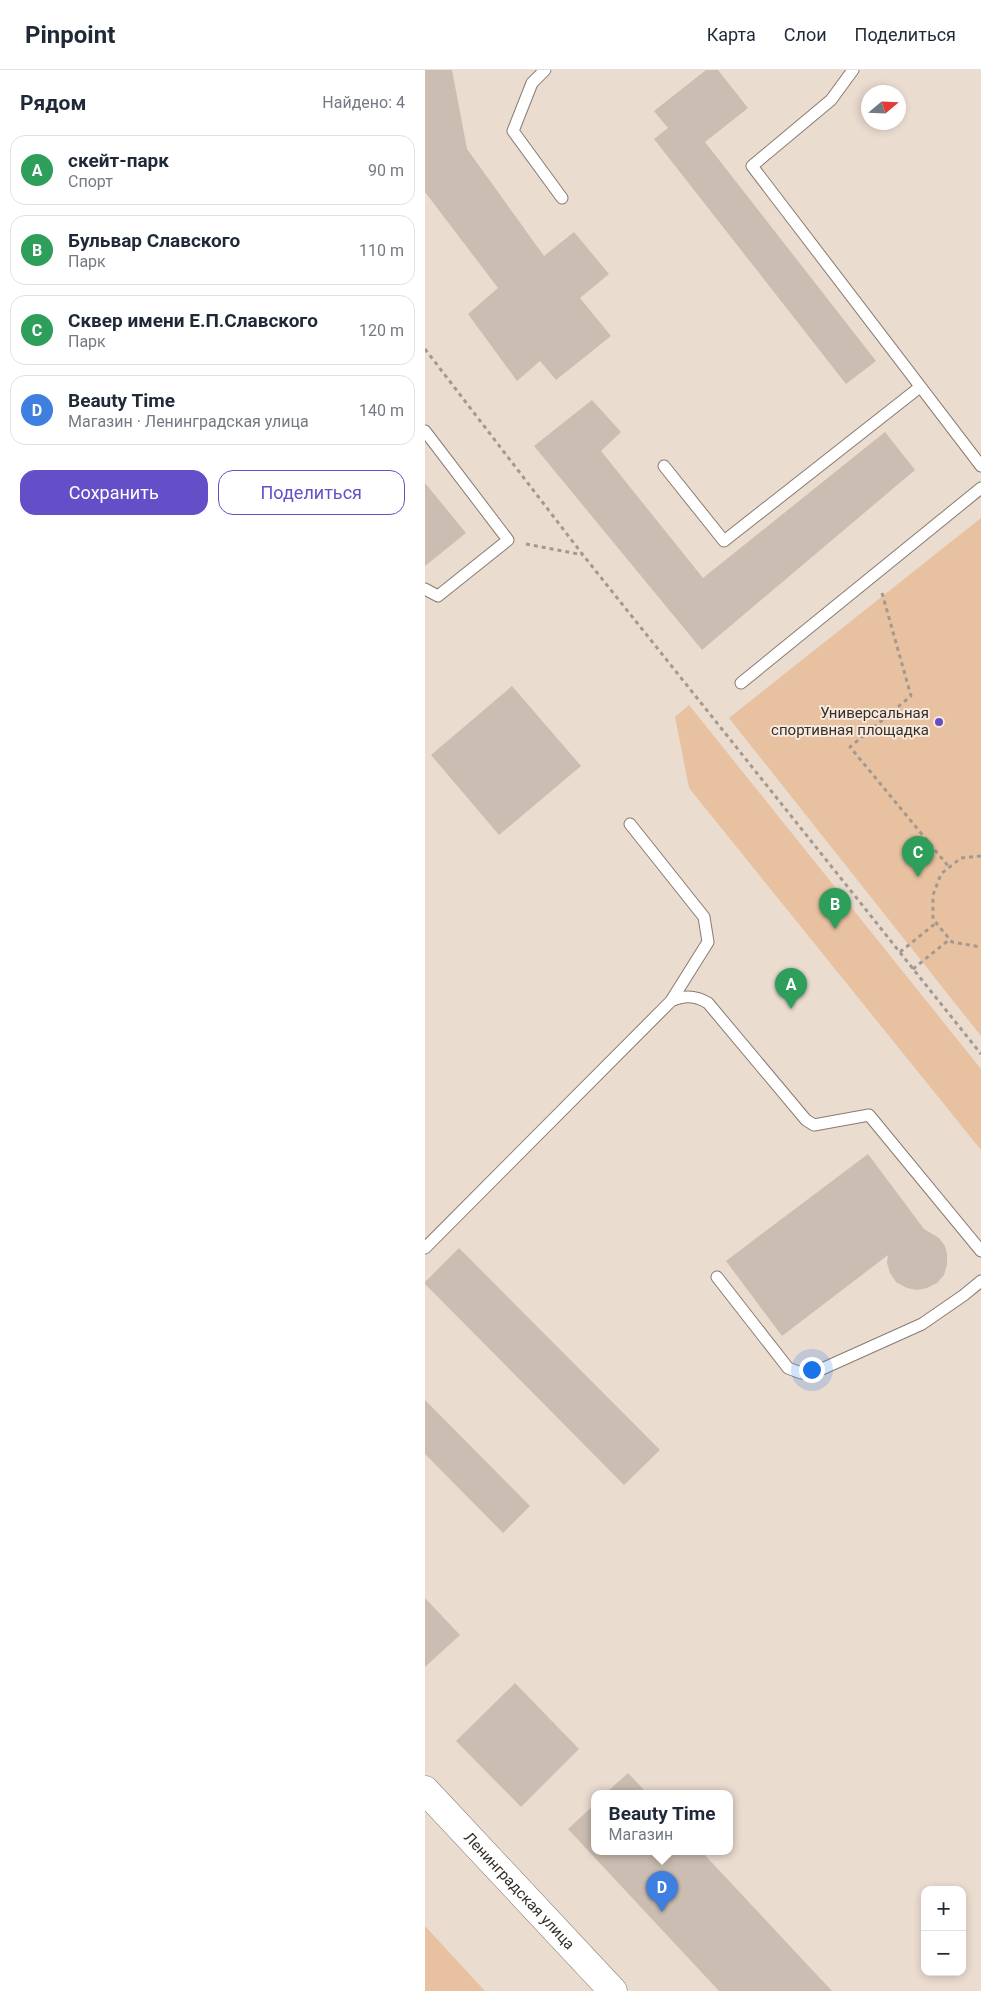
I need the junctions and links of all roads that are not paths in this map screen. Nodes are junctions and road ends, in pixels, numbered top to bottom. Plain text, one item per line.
1 (545, 70) edge
2 (853, 70) edge
3 (562, 198) dead end
4 (920, 387) junction
5 (425, 431) edge
6 (664, 466) dead end
7 (981, 466) edge
8 (981, 488) edge
9 (425, 589) edge
10 (741, 683) dead end
11 (630, 824) dead end
12 (671, 1002) junction
13 (425, 1248) edge
14 (981, 1251) edge
15 (717, 1277) dead end
16 (981, 1281) edge
17 (425, 1790) edge
18 (613, 1991) edge

1 - 3 lane
2 - 4 lane
4 - 6 lane
4 - 7 lane
5 - 9 lane
8 - 10 lane
11 - 12 lane
12 - 13 lane
12 - 14 lane
15 - 16 lane
17 - 18 street, Ленинградская улица

